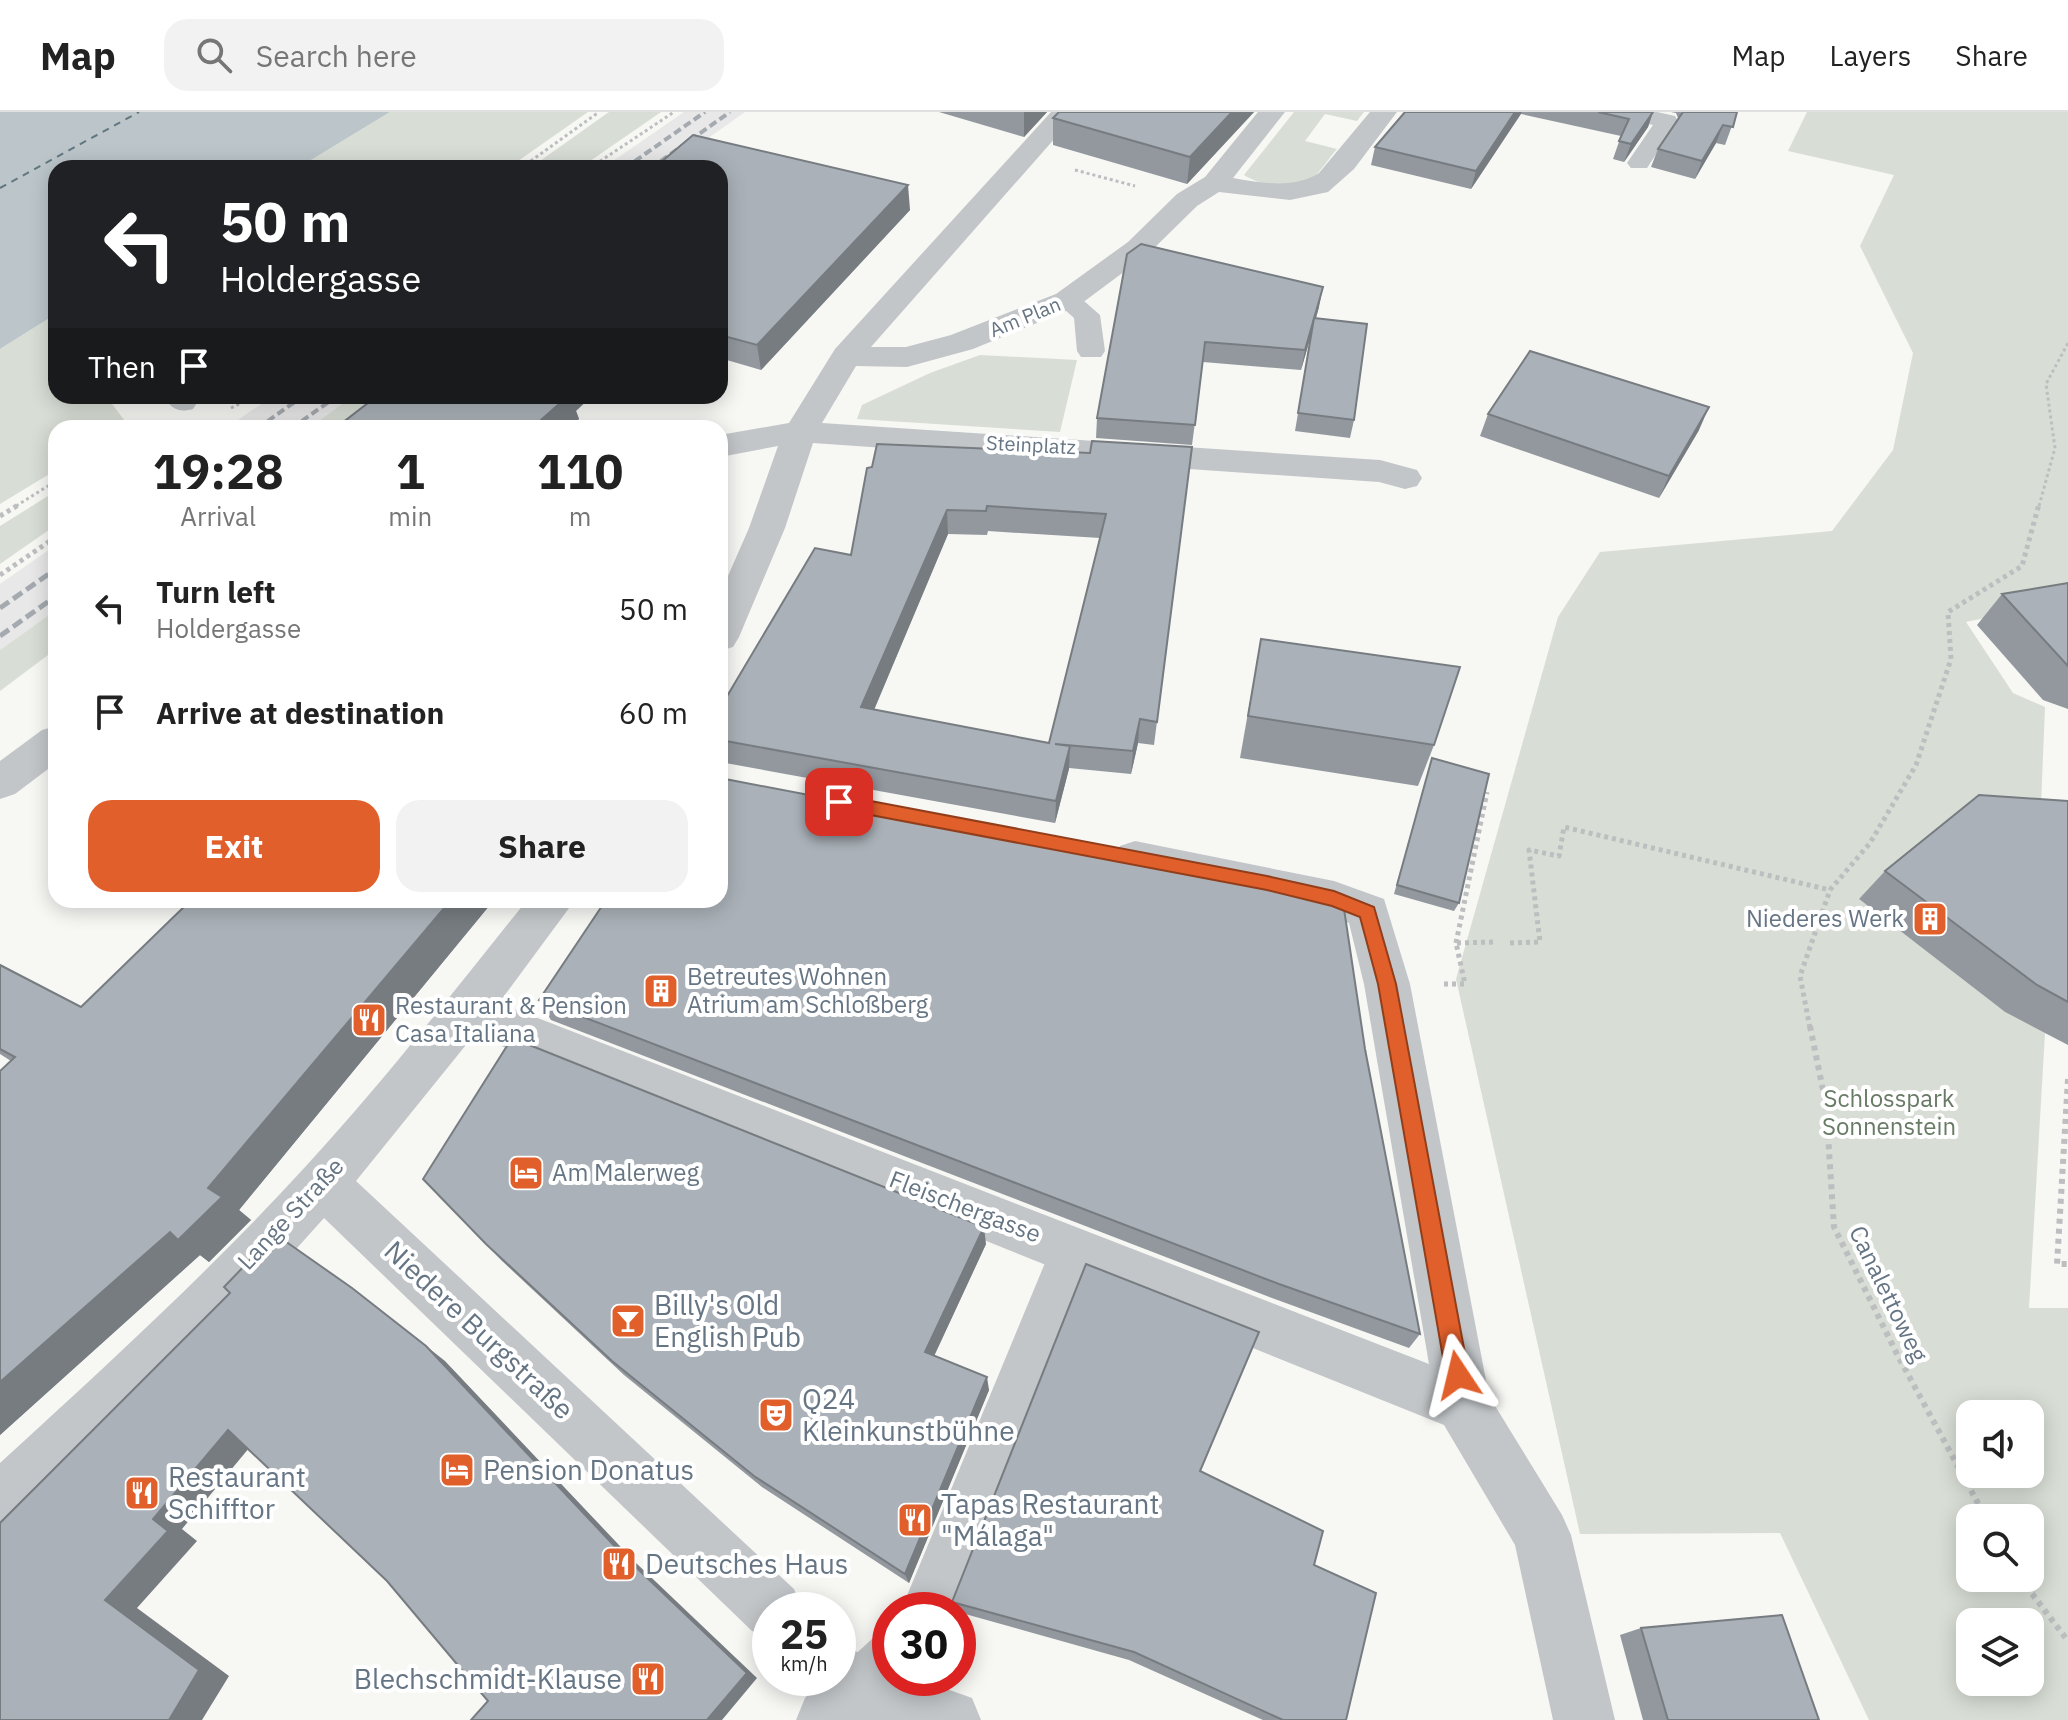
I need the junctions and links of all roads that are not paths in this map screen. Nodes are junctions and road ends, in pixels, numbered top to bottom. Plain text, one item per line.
1 (1065, 112) edge
2 (1272, 112) edge
3 (1384, 112) edge
4 (1626, 112) edge
5 (1639, 163) edge
6 (1215, 183) junction
7 (1067, 300) junction
8 (1091, 351) dead end
9 (846, 356) junction
10 (800, 432) junction
11 (728, 445) edge
12 (1405, 478) dead end
13 (728, 618) edge
14 (48, 747) edge
15 (0, 783) edge
16 (1099, 851) edge
17 (547, 908) edge
18 (466, 1011) junction
19 (323, 1183) junction
20 (1073, 1249) junction
21 (1463, 1405) junction
22 (0, 1501) edge
23 (754, 1592) edge
24 (934, 1592) edge
25 (856, 1685) edge
26 (950, 1720) edge
27 (1584, 1720) edge

1 - 9 street
2 - 6 street, Am Plan
3 - 6 street
4 - 5 lane
6 - 7 street, Am Plan
7 - 8 lane
7 - 9 street, Am Plan
9 - 10 street
10 - 11 street, Steinplatz
10 - 12 street, Steinplatz
10 - 13 street
14 - 15 street
16 - 21 street
17 - 18 street, Lange Straße
18 - 19 street, Lange Straße
18 - 20 street, Fleischergasse
19 - 22 street, Lange Straße
19 - 23 street, Niedere Burgstraße
20 - 21 street, Fleischergasse
20 - 24 lane
21 - 27 street
25 - 26 street

